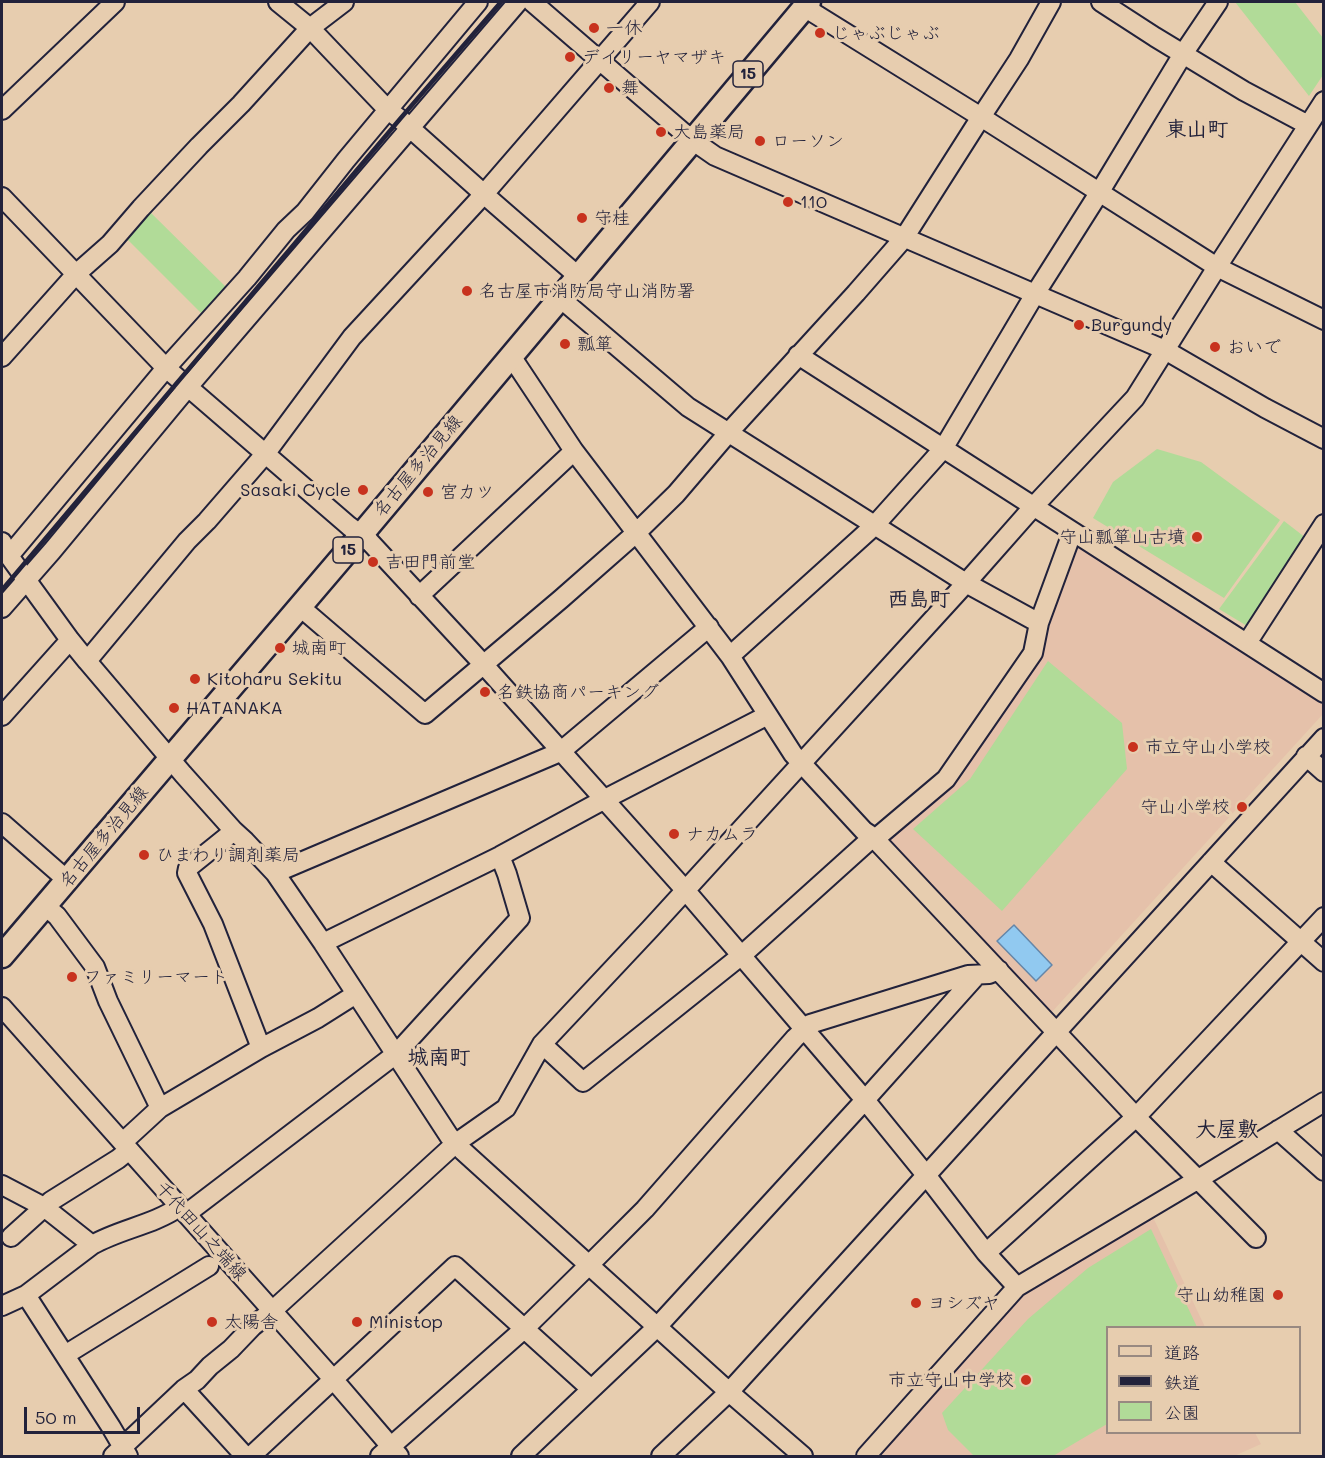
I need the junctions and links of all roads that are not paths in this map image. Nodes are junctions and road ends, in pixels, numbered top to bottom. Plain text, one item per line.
1 (115, 2) edge
2 (278, 2) edge
3 (344, 2) edge
4 (478, 2) edge
5 (518, 2) edge
6 (532, 2) edge
7 (650, 2) edge
8 (1051, 2) edge
9 (1101, 2) edge
10 (1218, 2) edge
11 (807, 4) edge
12 (310, 28) junction
13 (1183, 54) junction
14 (600, 60) junction
15 (1323, 101) edge
16 (2, 110) edge
17 (388, 110) junction
18 (981, 117) junction
19 (1308, 126) junction
20 (410, 129) junction
21 (692, 140) junction
22 (1099, 193) junction
23 (484, 194) junction
24 (2, 197) edge
25 (904, 237) junction
26 (1217, 267) junction
27 (76, 274) junction
28 (578, 276) junction
29 (1035, 294) junction
30 (560, 298) junction
31 (1323, 320) edge
32 (1165, 351) junction
33 (798, 356) junction
34 (2, 357) edge
35 (510, 357) junction
36 (166, 368) junction
37 (188, 387) junction
38 (729, 432) junction
39 (1323, 439) edge
40 (943, 449) junction
41 (574, 452) junction
42 (266, 453) junction
43 (1034, 506) junction
44 (1323, 524) edge
45 (874, 526) junction
46 (636, 533) junction
47 (1072, 533) junction
48 (361, 535) junction
49 (5, 549) edge
50 (27, 580) junction
51 (966, 583) junction
52 (419, 596) junction
53 (299, 606) junction
54 (2, 608) edge
55 (1040, 623) junction
56 (709, 627) junction
57 (70, 640) junction
58 (1246, 643) junction
59 (730, 656) junction
60 (87, 661) junction
61 (483, 665) junction
62 (1323, 693) edge
63 (768, 715) junction
64 (2, 716) edge
65 (1323, 738) edge
66 (560, 752) junction
67 (1306, 756) junction
68 (170, 759) junction
69 (801, 764) junction
70 (1323, 772) edge
71 (604, 799) junction
72 (2, 823) edge
73 (234, 831) junction
74 (874, 838) junction
75 (500, 856) junction
76 (1210, 862) junction
77 (275, 873) junction
78 (68, 880) junction
79 (686, 891) junction
80 (45, 906) junction
81 (1323, 917) edge
82 (1301, 941) junction
83 (323, 943) junction
84 (742, 955) junction
85 (2, 956) edge
86 (1323, 962) edge
87 (999, 970) junction
88 (976, 975) junction
89 (356, 994) junction
90 (2, 1006) edge
91 (804, 1030) junction
92 (1057, 1032) junction
93 (542, 1044) junction
94 (261, 1048) junction
95 (396, 1054) junction
96 (865, 1100) junction
97 (1323, 1102) edge
98 (160, 1108) junction
99 (1136, 1117) junction
100 (1278, 1130) junction
101 (456, 1143) junction
102 (126, 1146) junction
103 (1323, 1171) edge
104 (926, 1175) junction
105 (1197, 1180) junction
106 (2, 1185) edge
107 (44, 1207) junction
108 (182, 1211) junction
109 (11, 1237) dead end
110 (1256, 1238) dead end
111 (92, 1245) junction
112 (986, 1253) junction
113 (589, 1265) junction
114 (209, 1266) dead end
115 (1017, 1287) junction
116 (26, 1295) junction
117 (2, 1306) edge
118 (272, 1311) junction
119 (657, 1327) junction
120 (524, 1329) junction
121 (65, 1355) junction
122 (333, 1379) junction
123 (184, 1389) junction
124 (591, 1389) junction
125 (729, 1392) junction
126 (390, 1453) edge
127 (121, 1454) edge
128 (245, 1456) edge
129 (251, 1456) edge
130 (521, 1456) edge
131 (661, 1456) edge
132 (803, 1456) edge
133 (866, 1456) edge

1 - 16 street
2 - 12 street
3 - 12 street
4 - 17 street
5 - 20 street
6 - 14 street
7 - 14 street
8 - 18 street
9 - 13 street
10 - 13 street
11 - 18 street
11 - 21 main road, 名古屋多治見線 / 15
12 - 17 street
12 - 27 street
13 - 19 street
13 - 22 street
14 - 21 street
14 - 23 street
15 - 19 street
17 - 20 street
17 - 36 street
18 - 22 street
18 - 25 street
19 - 26 street
20 - 23 street
20 - 37 street
21 - 25 street
21 - 28 main road, 名古屋多治見線 / 15
22 - 26 street
22 - 29 street
23 - 28 street
23 - 42 street
24 - 27 street
25 - 29 street
25 - 33 street
26 - 31 street
26 - 32 street
27 - 34 street
27 - 36 street
28 - 30 main road, 名古屋多治見線 / 15
29 - 32 street
29 - 40 street
30 - 35 main road, 名古屋多治見線 / 15
30 - 38 street
32 - 39 street
32 - 43 street
33 - 38 street
33 - 40 street
35 - 41 street
35 - 48 main road, 名古屋多治見線 / 15
36 - 37 street
36 - 49 street
37 - 42 street
37 - 50 street
38 - 45 street
38 - 46 street
40 - 43 street
40 - 45 street
41 - 46 street
41 - 52 street
42 - 48 street
42 - 60 street
43 - 47 street
43 - 51 street
44 - 58 street
45 - 51 street
45 - 59 street
46 - 56 street
46 - 61 street
47 - 55 street
47 - 58 street
48 - 52 street
48 - 53 main road, 名古屋多治見線 / 15
49 - 50 street
50 - 54 street
50 - 57 street
51 - 55 street
51 - 69 street
52 - 61 street
53 - 61 street
53 - 68 main road, 名古屋多治見線 / 15
55 - 74 street
56 - 59 street
56 - 66 street
57 - 60 street
57 - 64 street
58 - 62 street
59 - 63 street
60 - 68 street
61 - 66 street
63 - 69 street
63 - 71 street
65 - 67 street
66 - 71 street
66 - 77 street
67 - 70 street
67 - 76 street
68 - 73 street
68 - 78 main road, 名古屋多治見線 / 15
69 - 74 street
69 - 79 street
71 - 75 street
71 - 79 street
72 - 78 street
73 - 77 street
73 - 94 street
74 - 84 street
74 - 87 street
75 - 83 street
75 - 95 street
76 - 82 street
76 - 92 street
77 - 83 street
78 - 80 main road, 名古屋多治見線 / 15
79 - 84 street
79 - 93 street
80 - 85 main road, 名古屋多治見線 / 15
80 - 98 street
81 - 82 street
82 - 86 street
82 - 99 street
83 - 89 street
84 - 91 street
84 - 93 street
87 - 88 street
87 - 92 street
88 - 91 street
88 - 96 street
89 - 94 street
89 - 95 street
90 - 102 street, 千代田山之端線
91 - 96 street
91 - 113 street
92 - 99 street
92 - 104 street
93 - 101 street
94 - 98 street
95 - 101 street
95 - 108 street
96 - 104 street
96 - 119 street
97 - 100 street
98 - 102 street
99 - 105 street
99 - 112 street
100 - 103 street
100 - 105 street
101 - 113 street
101 - 118 street
102 - 107 street
102 - 108 street, 千代田山之端線
104 - 112 street
104 - 125 street
105 - 110 street
105 - 115 street
106 - 107 street
107 - 109 street
107 - 111 street
108 - 111 street
108 - 118 street, 千代田山之端線
111 - 116 street
112 - 115 street
113 - 119 street
113 - 120 street
114 - 121 street
115 - 133 street
116 - 117 street
116 - 121 street
118 - 122 street, 千代田山之端線
118 - 123 street
119 - 124 street
119 - 125 street
120 - 122 street
120 - 124 street
120 - 126 street
121 - 127 street
122 - 126 street, 千代田山之端線
122 - 129 street
123 - 127 street
123 - 128 street
124 - 130 street
125 - 131 street
125 - 132 street

